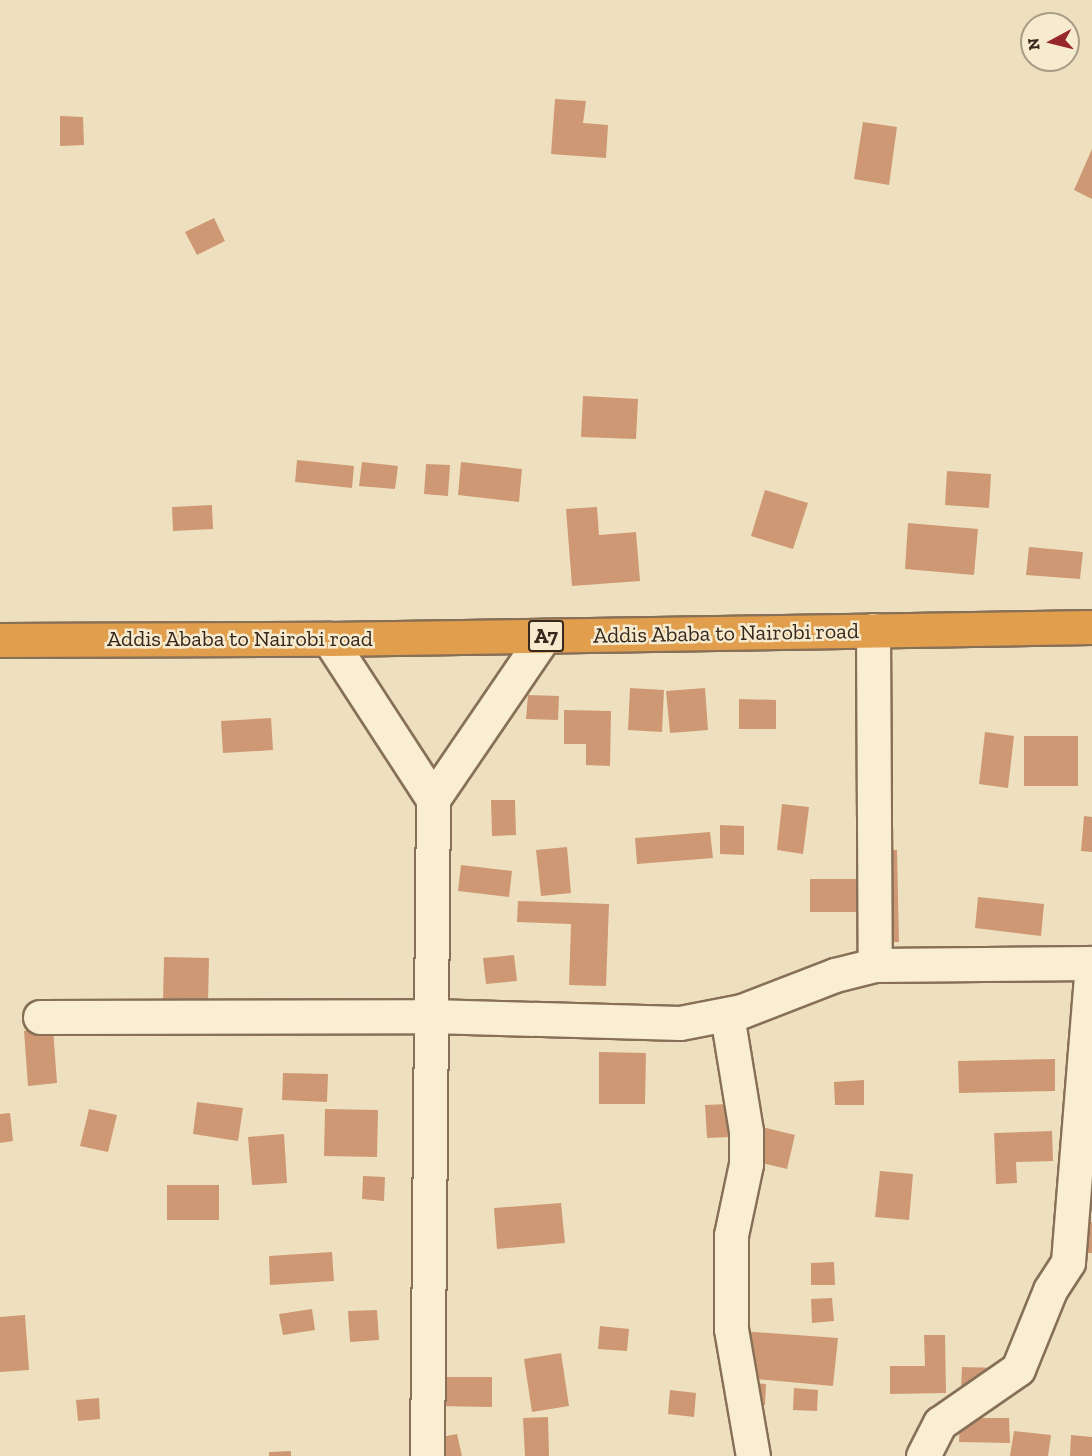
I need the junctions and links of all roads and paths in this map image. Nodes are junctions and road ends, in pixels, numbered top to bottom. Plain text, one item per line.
1 (1092, 627) edge
2 (873, 630) junction
3 (544, 636) junction
4 (329, 639) junction
5 (0, 640) edge
6 (433, 799) junction
7 (1092, 963) edge
8 (875, 965) junction
9 (727, 1015) junction
10 (431, 1016) junction
11 (40, 1017) dead end
12 (1080, 1262) edge
13 (427, 1456) edge
14 (753, 1456) edge
15 (923, 1456) edge

1 - 2 highway, Addis Ababa to Nairobi road / A7
2 - 3 highway, Addis Ababa to Nairobi road / A7
2 - 8 street
3 - 4 highway, Addis Ababa to Nairobi road / A7
3 - 6 street
4 - 5 highway, Addis Ababa to Nairobi road / A7
4 - 6 street
6 - 10 street
7 - 8 street
7 - 12 street
8 - 9 street
9 - 10 street
9 - 14 street
10 - 11 street
10 - 13 street
12 - 15 street

